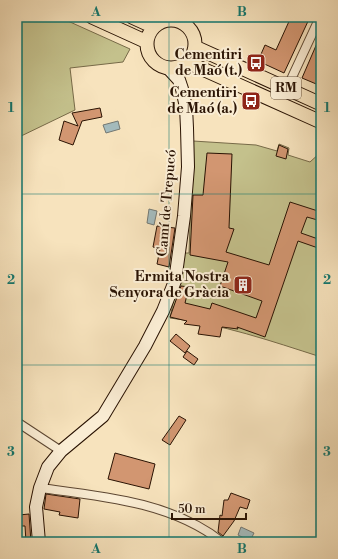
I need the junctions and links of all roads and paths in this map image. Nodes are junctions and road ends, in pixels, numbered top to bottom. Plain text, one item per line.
1 (92, 17) edge
2 (132, 17) edge
3 (320, 17) edge
4 (179, 19) edge
5 (154, 27) junction
6 (147, 42) junction
7 (195, 47) junction
8 (187, 62) junction
9 (168, 68) junction
10 (287, 88) junction
11 (321, 104) edge
12 (321, 122) edge
13 (17, 422) edge
14 (61, 451) junction
15 (40, 488) junction
16 (39, 542) edge
17 (222, 542) edge

1 - 6 main road
2 - 5 main road
3 - 10 street
4 - 5 main road
4 - 7 main road
5 - 6 main road
6 - 9 main road
7 - 8 main road
7 - 10 main road, RM
8 - 9 main road
8 - 12 main road, RM
9 - 14 street, Camí de Trepucó
10 - 11 main road, RM
13 - 14 street
14 - 15 street, Camí de Trepucó
15 - 16 street, Camí de Trepucó
15 - 17 street

